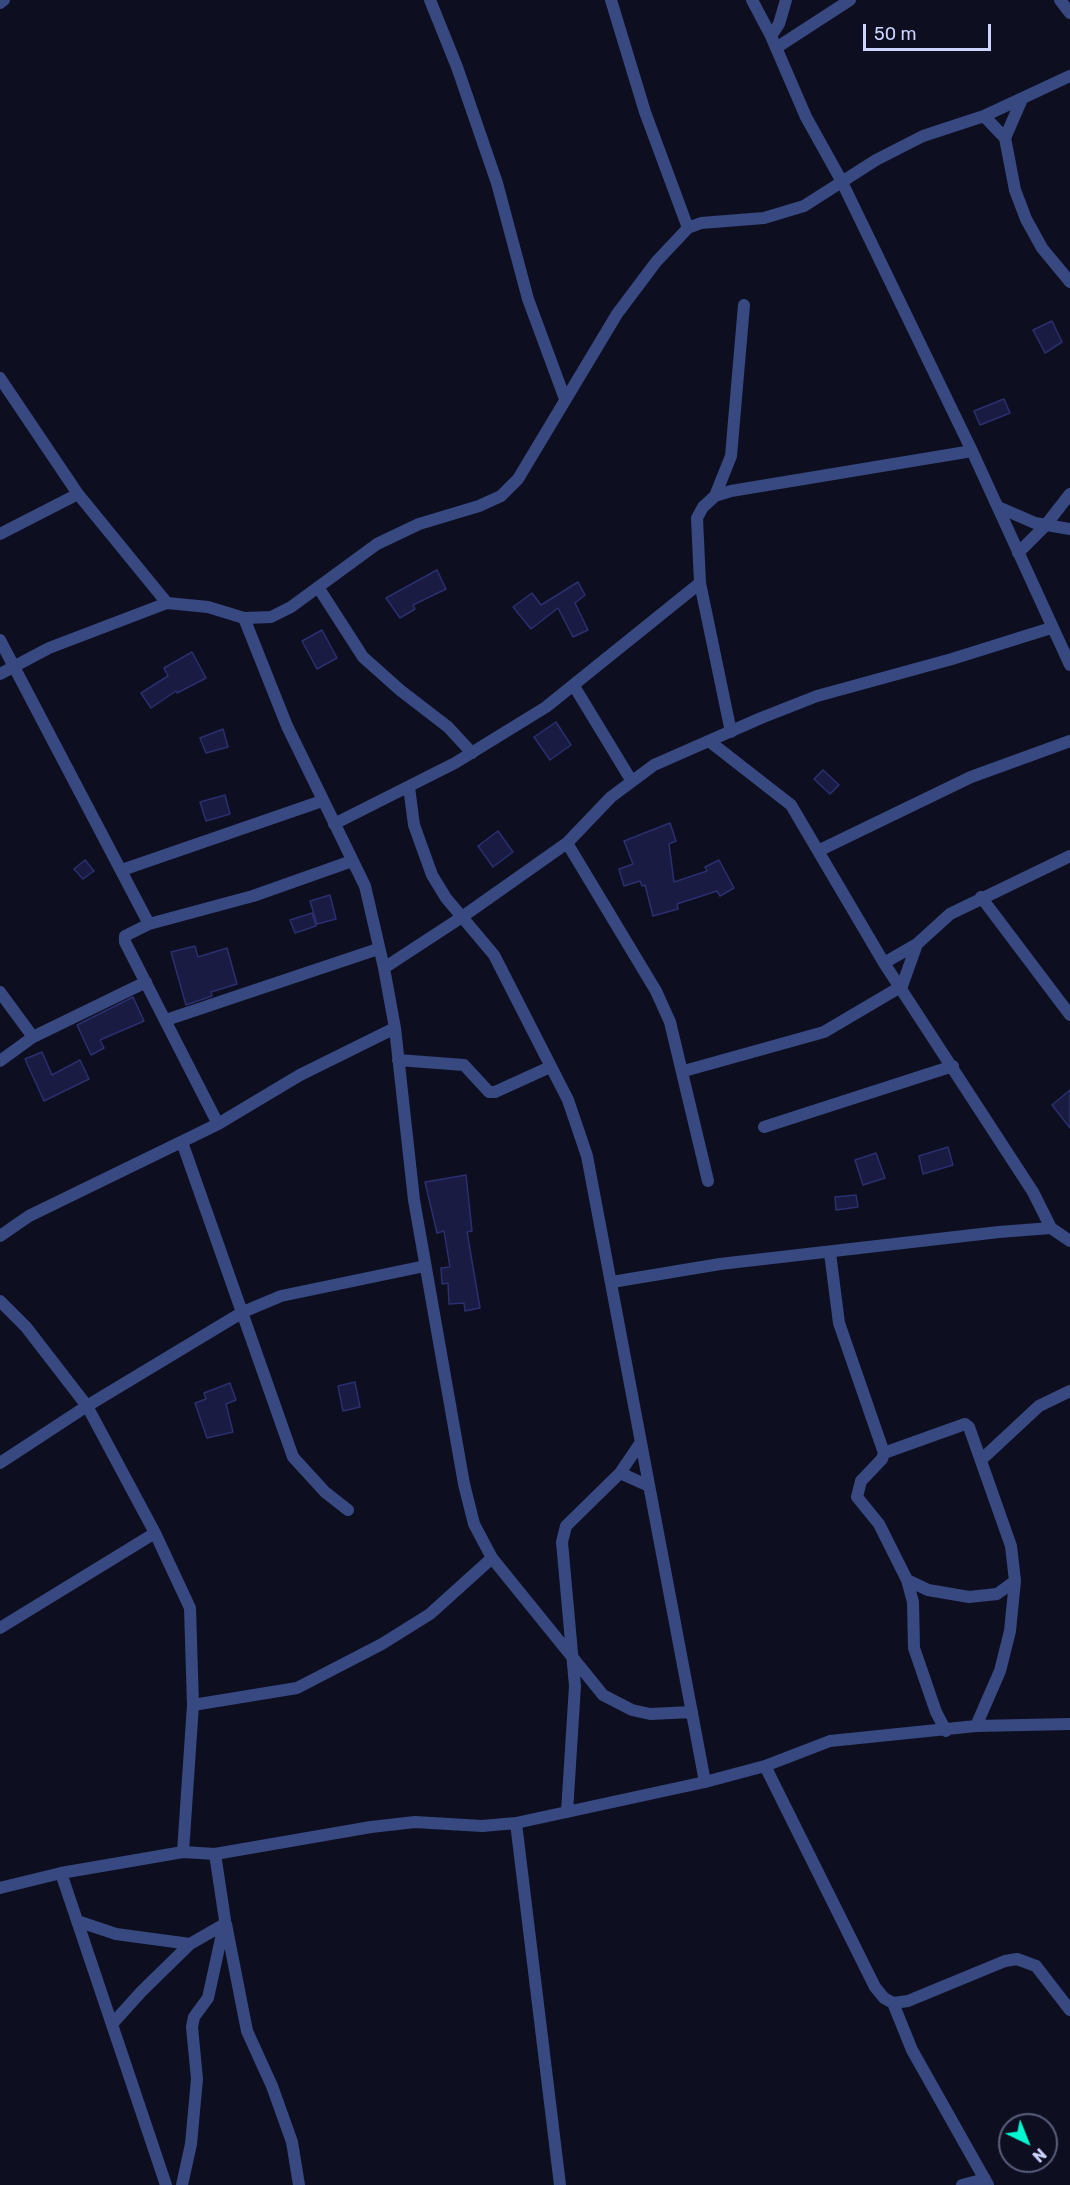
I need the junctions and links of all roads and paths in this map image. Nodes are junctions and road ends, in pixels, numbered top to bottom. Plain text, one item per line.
1 (4, 0) edge
2 (430, 0) edge
3 (611, 0) edge
4 (752, 0) edge
5 (786, 0) edge
6 (850, 0) edge
7 (1060, 0) edge
8 (0, 3) edge
9 (1070, 13) edge
10 (771, 36) junction
11 (776, 48) junction
12 (1070, 76) edge
13 (1022, 99) junction
14 (984, 116) junction
15 (1005, 138) junction
16 (842, 180) junction
17 (688, 228) junction
18 (1070, 282) edge
19 (744, 305) dead end
20 (0, 378) edge
21 (565, 399) junction
22 (972, 451) junction
23 (78, 494) junction
24 (1070, 494) edge
25 (715, 496) junction
26 (998, 507) junction
27 (1046, 526) junction
28 (1070, 529) edge
29 (0, 534) edge
30 (1018, 553) junction
31 (700, 583) junction
32 (318, 587) junction
33 (167, 603) junction
34 (244, 618) junction
35 (1051, 628) junction
36 (0, 640) edge
37 (1070, 665) edge
38 (12, 666) junction
39 (0, 674) edge
40 (574, 686) junction
41 (731, 732) junction
42 (709, 741) junction
43 (1070, 741) edge
44 (471, 753) junction
45 (631, 780) junction
46 (409, 787) junction
47 (322, 801) junction
48 (334, 824) junction
49 (567, 843) junction
50 (820, 850) junction
51 (1070, 856) edge
52 (352, 861) junction
53 (122, 870) junction
54 (981, 897) junction
55 (462, 917) junction
56 (149, 924) junction
57 (917, 944) junction
58 (378, 950) junction
59 (884, 963) junction
60 (384, 968) junction
61 (146, 982) junction
62 (902, 986) junction
63 (0, 992) edge
64 (1070, 1015) edge
65 (166, 1020) junction
66 (395, 1028) junction
67 (33, 1037) junction
68 (398, 1059) junction
69 (0, 1061) edge
70 (953, 1066) junction
71 (550, 1067) junction
72 (684, 1071) junction
73 (218, 1124) junction
74 (764, 1127) dead end
75 (182, 1142) junction
76 (708, 1182) dead end
77 (1051, 1228) junction
78 (0, 1236) edge
79 (1070, 1241) edge
80 (830, 1252) junction
81 (425, 1266) junction
82 (612, 1282) junction
83 (0, 1301) edge
84 (243, 1312) junction
85 (1070, 1391) edge
86 (87, 1406) junction
87 (641, 1442) junction
88 (884, 1453) junction
89 (981, 1460) junction
90 (0, 1463) edge
91 (620, 1473) junction
92 (649, 1486) junction
93 (348, 1510) dead end
94 (155, 1533) junction
95 (492, 1558) junction
96 (907, 1580) junction
97 (1015, 1581) junction
98 (0, 1628) edge
99 (570, 1654) junction
100 (193, 1705) junction
101 (692, 1712) junction
102 (1070, 1724) edge
103 (976, 1726) junction
104 (946, 1731) junction
105 (765, 1766) junction
106 (705, 1782) junction
107 (567, 1812) junction
108 (516, 1823) junction
109 (183, 1852) junction
110 (215, 1854) junction
111 (61, 1874) junction
112 (0, 1888) edge
113 (77, 1921) junction
114 (224, 1923) junction
115 (190, 1944) junction
116 (893, 2003) junction
117 (1070, 2010) edge
118 (113, 2023) junction
119 (987, 2182) edge
120 (166, 2185) edge
121 (182, 2185) edge
122 (299, 2185) edge
123 (560, 2185) edge
124 (963, 2185) edge

1 - 8 street
2 - 21 street
3 - 17 street
4 - 10 street
5 - 10 street
6 - 11 street
7 - 9 street
10 - 11 street
11 - 16 street
12 - 13 street
13 - 14 street
13 - 15 street
14 - 15 street
14 - 16 street
15 - 18 street
16 - 17 street
16 - 22 street
17 - 21 street
19 - 25 street
20 - 23 street
21 - 32 street
22 - 25 street
22 - 26 street
23 - 29 street
23 - 33 street
24 - 27 street
25 - 31 street
26 - 27 street
26 - 30 street
27 - 28 street
27 - 30 street
30 - 35 street
31 - 40 street
31 - 41 street
32 - 34 street
32 - 44 street
33 - 34 street
33 - 38 street
34 - 47 street
35 - 37 street
35 - 41 street
36 - 38 street
38 - 39 street
38 - 53 street
40 - 44 street
40 - 45 street
41 - 42 street
42 - 45 street
42 - 50 street
43 - 50 street
44 - 46 street
45 - 49 street
46 - 48 street
46 - 55 street
47 - 48 street
47 - 53 street
48 - 52 street
49 - 55 street
49 - 72 street
50 - 59 street
51 - 54 street
52 - 56 street
52 - 58 street
53 - 56 street
54 - 57 street
54 - 64 street
55 - 60 street
55 - 71 street
56 - 61 street
57 - 59 street
57 - 62 street
58 - 60 street
58 - 65 street
59 - 62 street
60 - 66 street
61 - 65 street
61 - 67 street
62 - 70 street
62 - 72 street
63 - 67 street
65 - 73 street
66 - 68 street
66 - 73 street
67 - 69 street
68 - 71 street
68 - 81 street
70 - 74 street
70 - 77 street
71 - 82 street
72 - 76 street
73 - 75 street
75 - 78 street
75 - 84 street
77 - 79 street
77 - 80 street
80 - 82 street
80 - 88 street
81 - 84 street
81 - 95 street
82 - 87 street
83 - 86 street
84 - 86 street
84 - 93 street
85 - 89 street
86 - 90 street
86 - 94 street
87 - 91 street
87 - 92 street
88 - 89 street
88 - 96 street
89 - 97 street
91 - 92 street
91 - 99 street
92 - 101 street
94 - 98 street
94 - 100 street
95 - 99 street
95 - 100 street
96 - 97 street
96 - 104 street
97 - 103 street
99 - 101 street
99 - 107 street
100 - 109 street
101 - 106 street
102 - 103 street
103 - 104 street
104 - 105 street
105 - 106 street
105 - 116 street
106 - 107 street
107 - 108 street
108 - 110 street
108 - 123 street
109 - 110 street
109 - 111 street
110 - 114 street
111 - 112 street
111 - 113 street
113 - 115 street
113 - 118 street
114 - 115 street
114 - 121 street
114 - 122 street
115 - 118 street
116 - 117 street
116 - 119 street
118 - 120 street
119 - 124 street

